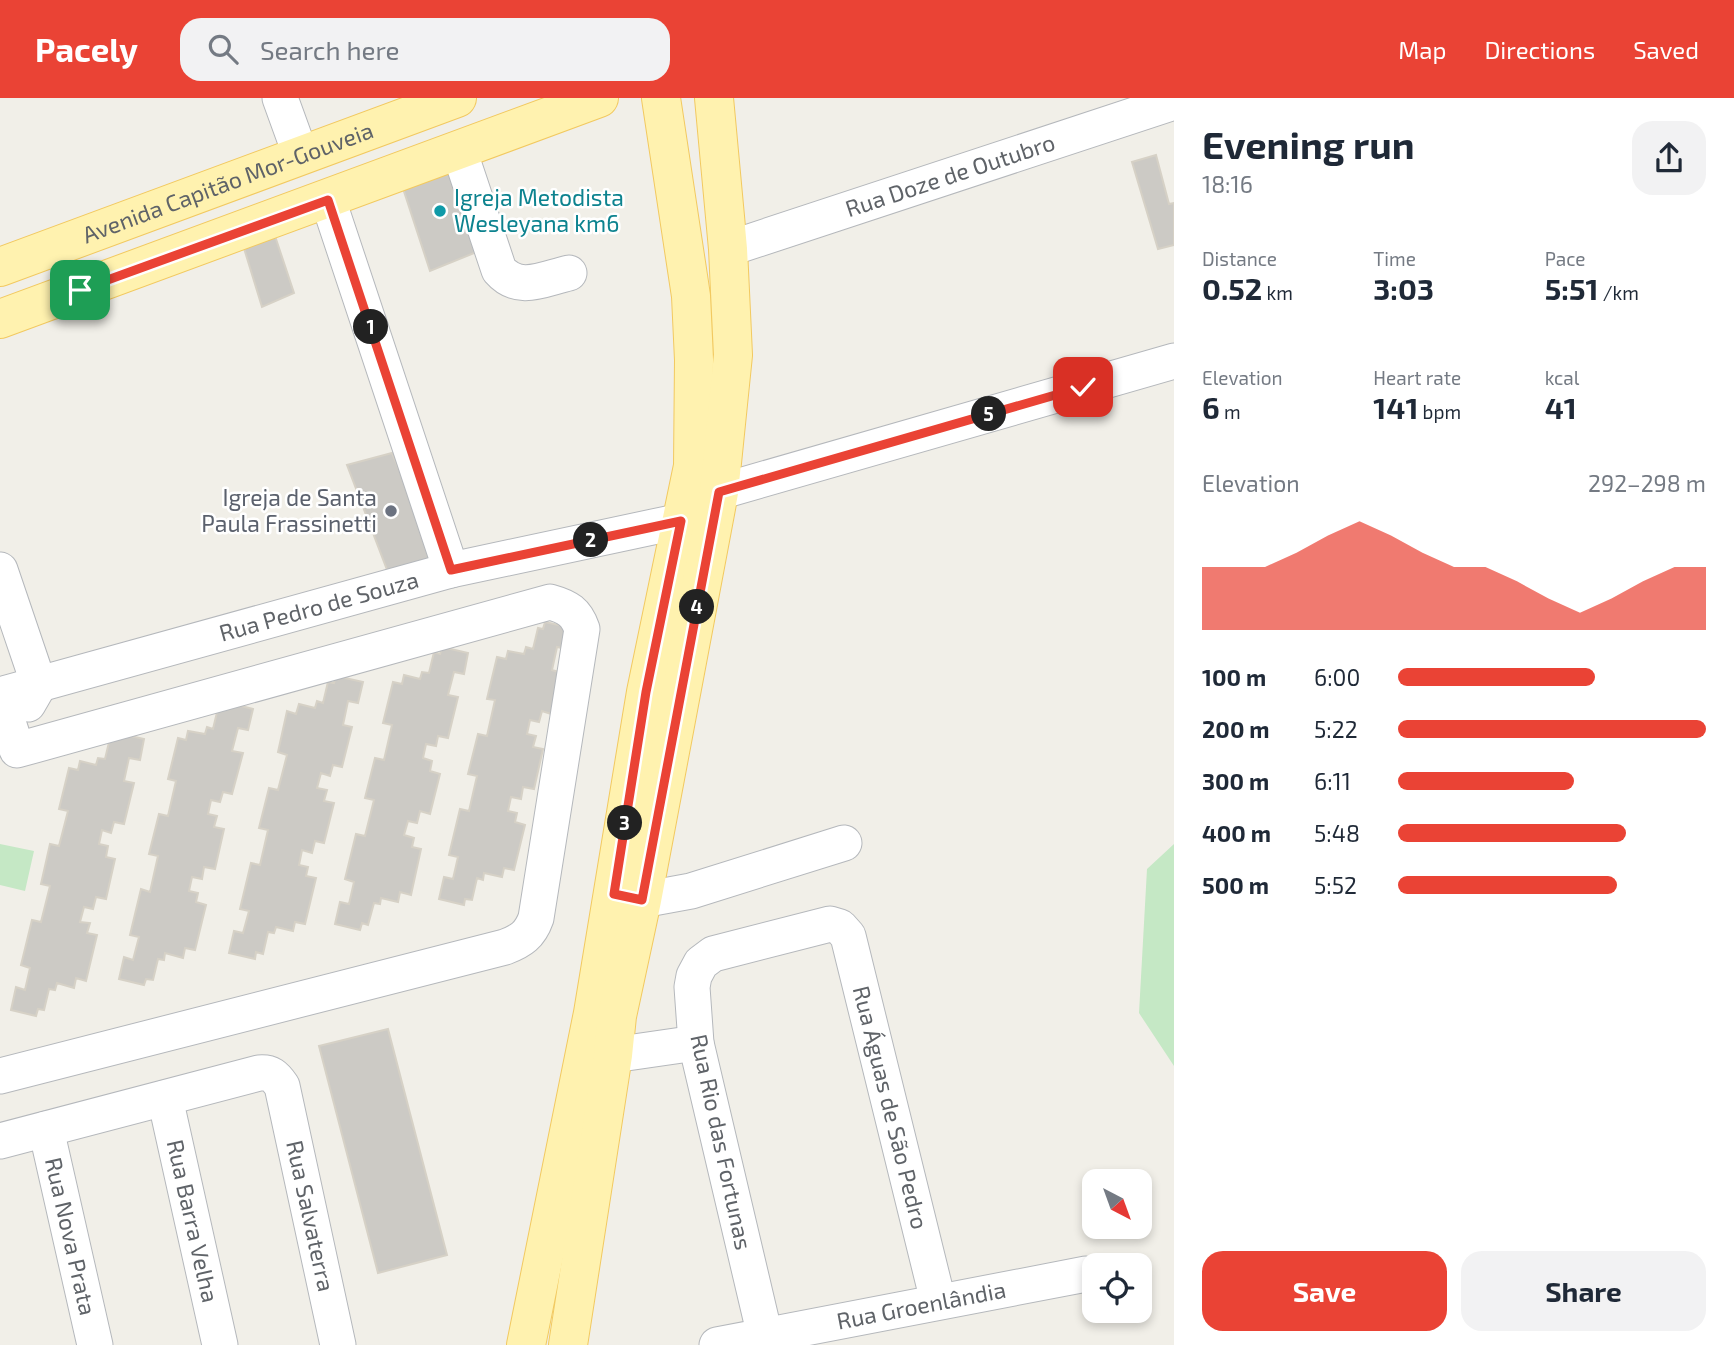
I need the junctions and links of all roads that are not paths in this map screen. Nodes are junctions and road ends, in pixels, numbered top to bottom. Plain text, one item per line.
1 (280, 98) edge
2 (457, 98) edge
3 (599, 98) edge
4 (661, 98) edge
5 (714, 98) edge
6 (1174, 102) edge
7 (460, 150) junction
8 (301, 156) junction
9 (328, 200) junction
10 (728, 249) junction
11 (0, 267) edge
12 (569, 273) dead end
13 (0, 319) edge
14 (1174, 361) edge
15 (719, 492) junction
16 (681, 521) junction
17 (0, 570) edge
18 (451, 570) junction
19 (39, 685) junction
20 (5, 729) edge
21 (845, 843) dead end
22 (628, 897) junction
23 (713, 954) joint
24 (696, 1043) junction
25 (614, 1055) junction
26 (0, 1076) edge
27 (165, 1098) junction
28 (46, 1129) junction
29 (0, 1140) edge
30 (1082, 1275) edge
31 (938, 1301) junction
32 (765, 1336) junction
33 (95, 1345) edge
34 (220, 1345) edge
35 (338, 1345) edge
36 (526, 1345) edge
37 (568, 1345) edge
38 (717, 1345) edge

1 - 8 street
2 - 8 main road, Avenida Capitão Mor-Gouveia
3 - 7 main road
4 - 16 main road
5 - 10 main road
6 - 10 street, Rua Doze de Outubro
7 - 9 main road
7 - 12 street
8 - 11 main road, Avenida Capitão Mor-Gouveia
9 - 13 main road
9 - 18 street
10 - 15 main road
14 - 15 street
15 - 22 main road
16 - 18 street, Rua Pedro de Souza
16 - 22 main road
17 - 19 street
18 - 19 street, Rua Pedro de Souza
19 - 20 street, Rua Pedro de Souza
20 - 26 street
21 - 22 street
22 - 25 main road
22 - 36 main road
23 - 24 street, Rua Rio das Fortunas
23 - 31 street, Rua Águas de São Pedro
24 - 25 street
24 - 32 street, Rua Rio das Fortunas
25 - 37 main road
27 - 28 street
27 - 34 street, Rua Barra Velha
27 - 35 street, Rua Salvaterra
28 - 29 street
28 - 33 street, Rua Nova Prata
30 - 31 street, Rua Groenlândia
31 - 32 street, Rua Groenlândia
32 - 38 street, Rua Groenlândia

